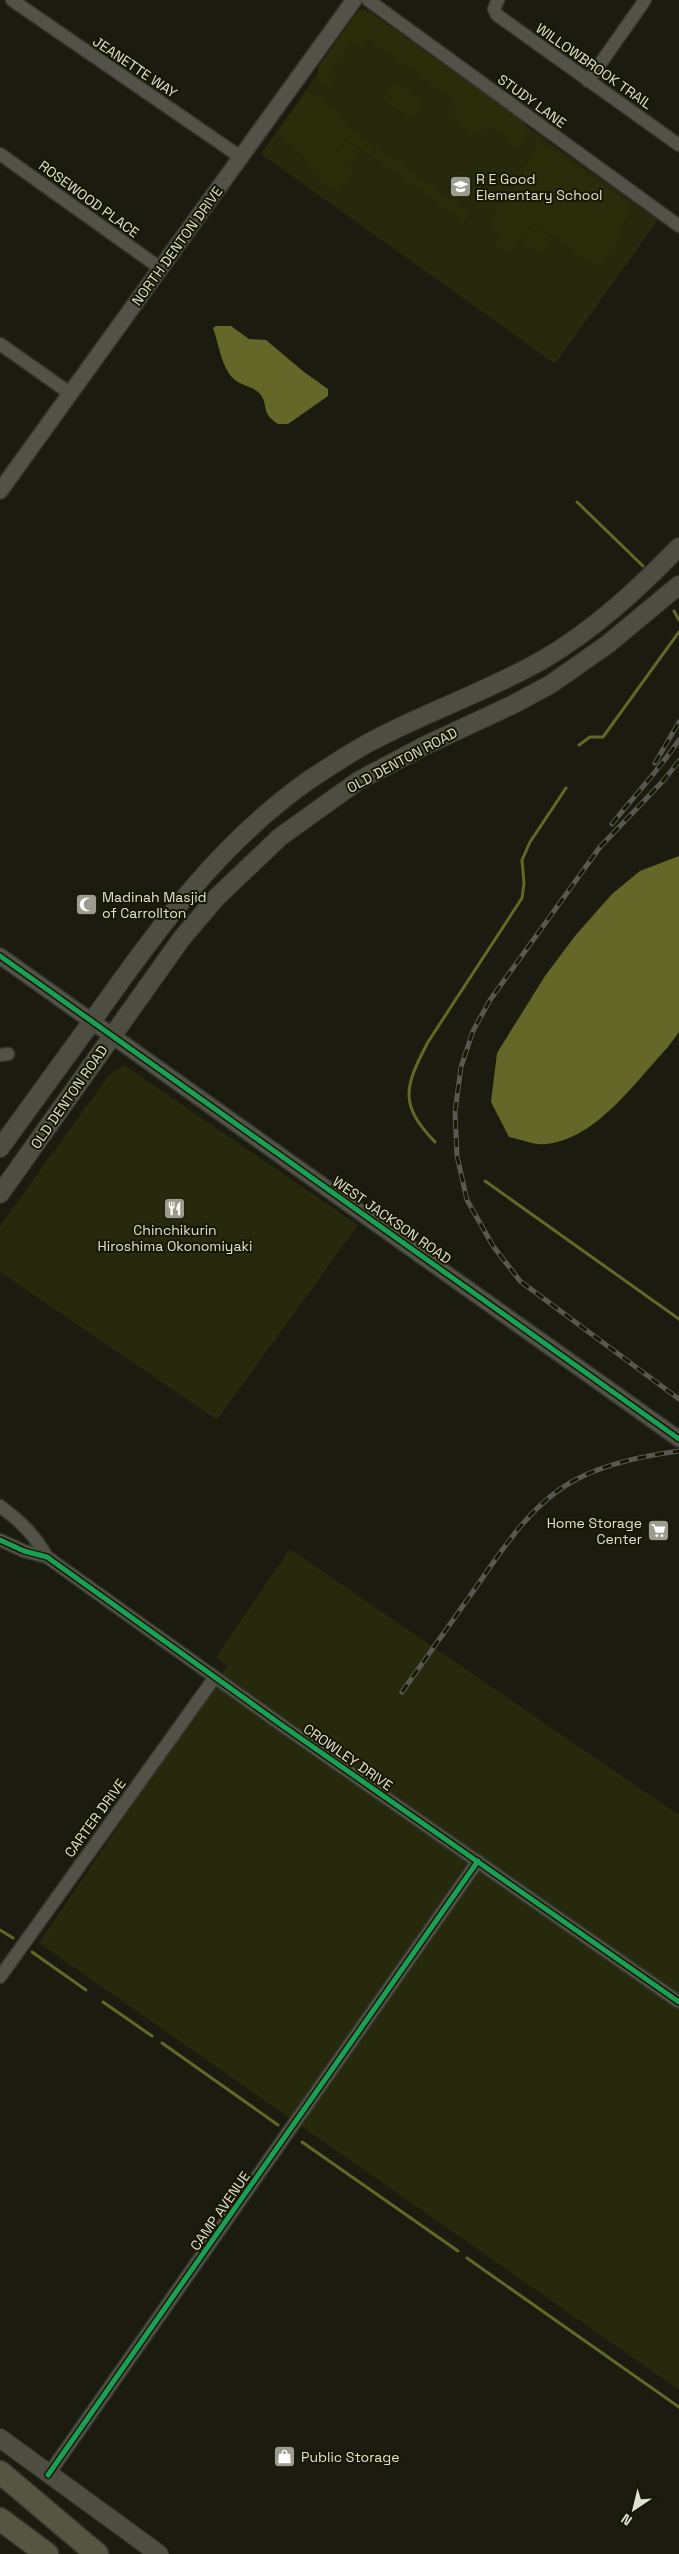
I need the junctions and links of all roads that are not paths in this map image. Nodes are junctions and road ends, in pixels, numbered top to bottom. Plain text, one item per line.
1 (12, 0) edge
2 (354, 0) edge
3 (368, 0) edge
4 (644, 0) edge
5 (496, 4) edge
6 (588, 80) junction
7 (679, 145) edge
8 (0, 154) edge
9 (242, 158) junction
10 (679, 226) edge
11 (160, 268) junction
12 (0, 344) edge
13 (71, 394) junction
14 (0, 492) edge
15 (679, 547) edge
16 (679, 585) edge
17 (504, 680) junction
18 (514, 704) junction
19 (0, 956) edge
20 (92, 1021) junction
21 (113, 1035) junction
22 (0, 1148) edge
23 (0, 1194) edge
24 (679, 1439) edge
25 (0, 1506) edge
26 (0, 1540) edge
27 (47, 1557) junction
28 (214, 1677) junction
29 (478, 1861) junction
30 (0, 1978) edge
31 (679, 2002) edge
32 (0, 2438) edge
33 (0, 2472) edge
34 (48, 2475) junction
35 (0, 2520) edge
36 (47, 2554) edge
37 (97, 2554) edge
38 (159, 2554) edge

1 - 9 street, JEANETTE WAY
2 - 9 street, NORTH DENTON DRIVE
3 - 10 street, STUDY LANE
4 - 6 street
5 - 6 street, WILLOWBROOK TRAIL
6 - 7 street, WILLOWBROOK TRAIL
8 - 11 street, ROSEWOOD PLACE
9 - 11 street, NORTH DENTON DRIVE
11 - 13 street, NORTH DENTON DRIVE
12 - 13 street
13 - 14 street, NORTH DENTON DRIVE
15 - 17 main road, OLD DENTON ROAD
16 - 18 main road, OLD DENTON ROAD
17 - 18 main road
17 - 20 main road, OLD DENTON ROAD
18 - 21 main road, OLD DENTON ROAD
19 - 20 street, WEST JACKSON ROAD
20 - 21 street, WEST JACKSON ROAD
20 - 22 main road, OLD DENTON ROAD
21 - 23 main road, OLD DENTON ROAD
21 - 24 street, WEST JACKSON ROAD
25 - 27 street, CROWLEY DRIVE
26 - 27 street, CROWLEY DRIVE
27 - 28 street, CROWLEY DRIVE
28 - 29 street, CROWLEY DRIVE
28 - 30 street, CARTER DRIVE
29 - 31 street, CROWLEY DRIVE
29 - 34 street, CAMP AVENUE
32 - 34 main road
33 - 37 highway
34 - 38 main road
35 - 36 highway

